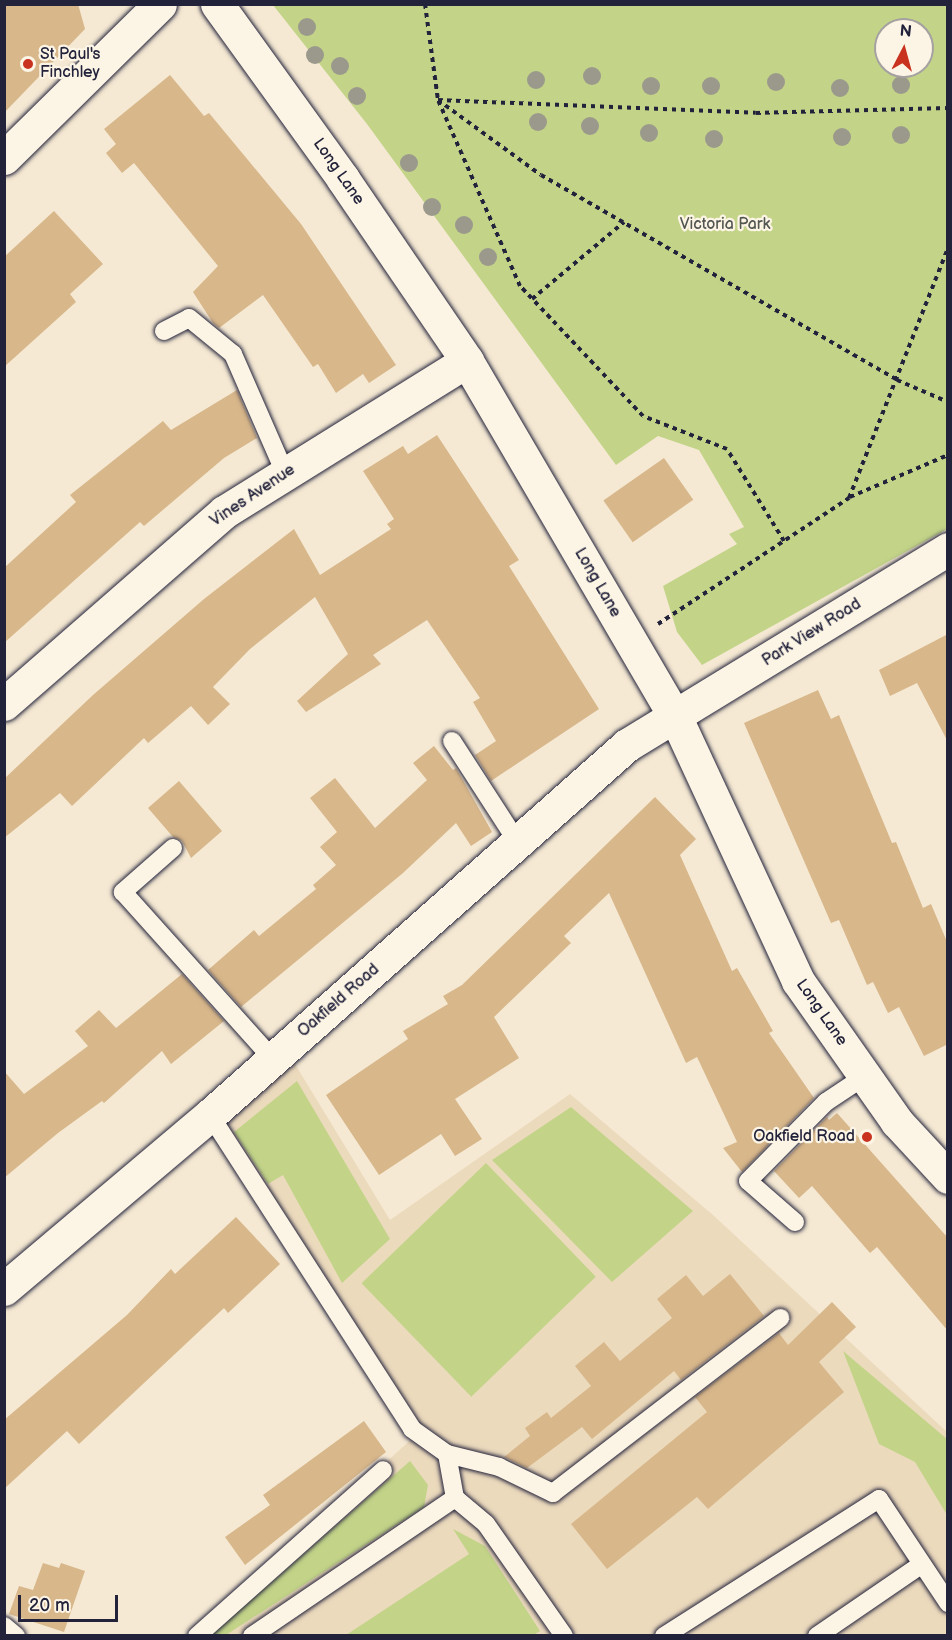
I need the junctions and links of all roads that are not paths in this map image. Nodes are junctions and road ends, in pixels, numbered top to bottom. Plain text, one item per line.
1 (160, 4) edge
2 (217, 4) edge
3 (4, 158) edge
4 (165, 331) dead end
5 (468, 361) junction
6 (285, 473) junction
7 (948, 549) edge
8 (4, 704) edge
9 (676, 718) junction
10 (452, 741) dead end
11 (518, 843) junction
12 (173, 848) dead end
13 (273, 1059) junction
14 (865, 1076) junction
15 (210, 1115) junction
16 (948, 1177) edge
17 (795, 1222) dead end
18 (4, 1289) edge
19 (780, 1318) dead end
20 (447, 1454) junction
21 (383, 1470) dead end
22 (455, 1498) junction
23 (922, 1564) junction
24 (948, 1603) edge
25 (4, 1626) edge
26 (16, 1635) edge
27 (197, 1635) edge
28 (252, 1635) edge
29 (564, 1635) edge
30 (664, 1635) edge
31 (818, 1635) edge

1 - 3 street
2 - 5 street, Long Lane
4 - 6 lane
5 - 6 street, Vines Avenue
5 - 9 street, Long Lane
6 - 8 street, Vines Avenue
7 - 9 street, Park View Road
9 - 11 street, Oakfield Road
9 - 14 street, Long Lane
10 - 11 lane
11 - 13 street, Oakfield Road
12 - 13 lane
13 - 15 street, Oakfield Road
14 - 16 street, Long Lane
14 - 17 lane
15 - 18 street, Oakfield Road
15 - 20 lane
19 - 20 lane
20 - 22 lane
21 - 27 lane
22 - 28 lane
22 - 29 lane
23 - 24 lane
23 - 30 lane
23 - 31 lane
25 - 26 lane

